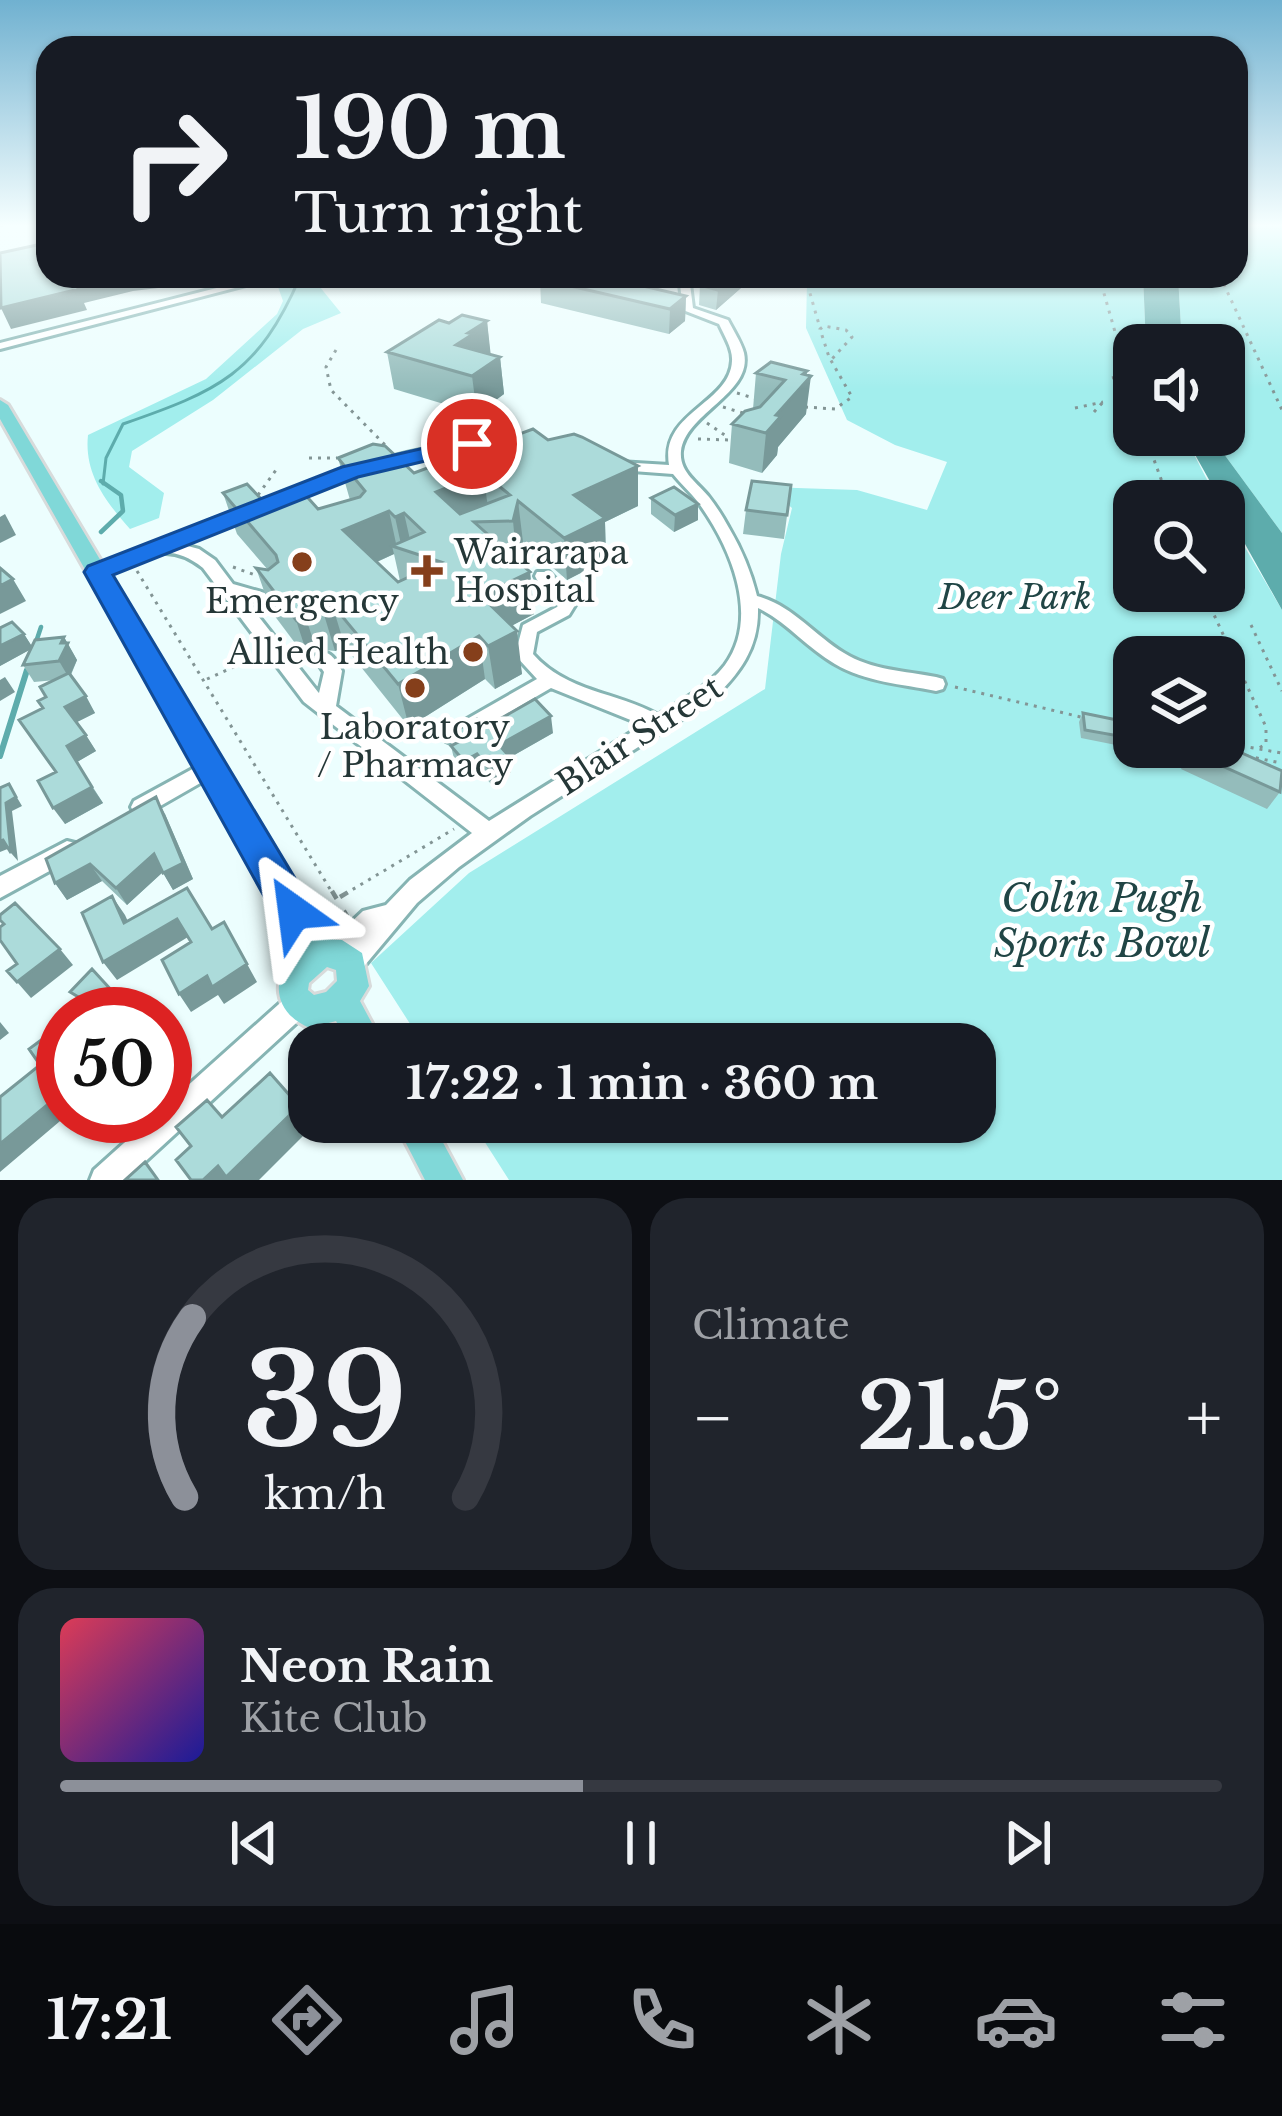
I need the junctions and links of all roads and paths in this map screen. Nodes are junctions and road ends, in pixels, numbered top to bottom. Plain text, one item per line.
1 (230, 288) edge
2 (685, 288) edge
3 (808, 288) edge
4 (1102, 288) edge
5 (1226, 288) edge
6 (1113, 325) edge
7 (820, 329) junction
8 (0, 346) edge
9 (336, 350) dead end
10 (831, 360) junction
11 (726, 388) junction
12 (772, 398) edge
13 (765, 401) edge
14 (710, 404) junction
15 (794, 404) edge
16 (0, 405) edge
17 (1075, 408) dead end
18 (1282, 410) edge
19 (1094, 412) dead end
20 (752, 415) edge
21 (695, 420) junction
22 (678, 437) junction
23 (728, 440) junction
24 (739, 443) edge
25 (528, 451) edge
26 (309, 458) dead end
27 (346, 458) edge
28 (401, 460) junction
29 (609, 465) edge
30 (276, 470) dead end
31 (677, 470) junction
32 (316, 484) junction
33 (334, 502) edge
34 (242, 513) junction
35 (249, 529) edge
36 (167, 546) junction
37 (226, 563) dead end
38 (141, 565) dead end
39 (98, 572) junction
40 (543, 576) dead end
41 (265, 580) edge
42 (228, 588) junction
43 (749, 600) junction
44 (280, 603) edge
45 (1213, 612) edge
46 (1251, 625) dead end
47 (273, 649) junction
48 (323, 657) dead end
49 (206, 680) junction
50 (548, 681) junction
51 (936, 684) joint
52 (1282, 691) edge
53 (326, 708) junction
54 (1102, 721) edge
55 (659, 725) junction
56 (453, 736) edge
57 (1245, 747) edge
58 (1257, 749) junction
59 (1282, 753) edge
60 (1245, 756) edge
61 (1281, 763) edge
62 (209, 768) junction
63 (120, 820) edge
64 (479, 826) junction
65 (80, 843) edge
66 (0, 888) edge
67 (340, 897) junction
68 (350, 923) dead end
69 (335, 957) junction
70 (342, 1001) junction
71 (297, 1005) junction
72 (355, 1023) edge
73 (424, 1143) edge
74 (104, 1180) edge
75 (445, 1180) edge

1 - 8 street
2 - 11 street
3 - 7 path
4 - 6 path
5 - 18 path
7 - 10 path
7 - 10 path
9 - 28 path
10 - 15 path
11 - 12 path
11 - 13 path
11 - 14 street
14 - 20 path
14 - 21 street
16 - 39 main road
17 - 19 path
21 - 22 street
21 - 23 path
22 - 23 path
22 - 31 street
23 - 24 path
25 - 28 street
26 - 27 path
28 - 32 street
29 - 31 street
30 - 34 path
31 - 43 street, Blair Street
32 - 33 street
32 - 34 street
34 - 35 street
34 - 36 street
36 - 39 street
36 - 42 street
37 - 41 path
38 - 49 path
39 - 62 main road
40 - 50 street
42 - 44 street
42 - 47 street
43 - 51 street
43 - 55 street, Blair Street
45 - 58 path
46 - 52 path
47 - 49 path
47 - 53 street
48 - 53 street
49 - 67 path
50 - 55 street
50 - 56 street
51 - 54 path
53 - 64 street
55 - 64 street, Blair Street
57 - 58 path
58 - 59 path
58 - 61 path
60 - 61 path
62 - 63 street
62 - 69 main road
64 - 67 path
64 - 69 street, Blair Street
65 - 66 street
67 - 68 path
69 - 70 main road
69 - 71 main road
70 - 71 main road
70 - 72 main road
71 - 74 street
73 - 75 main road

